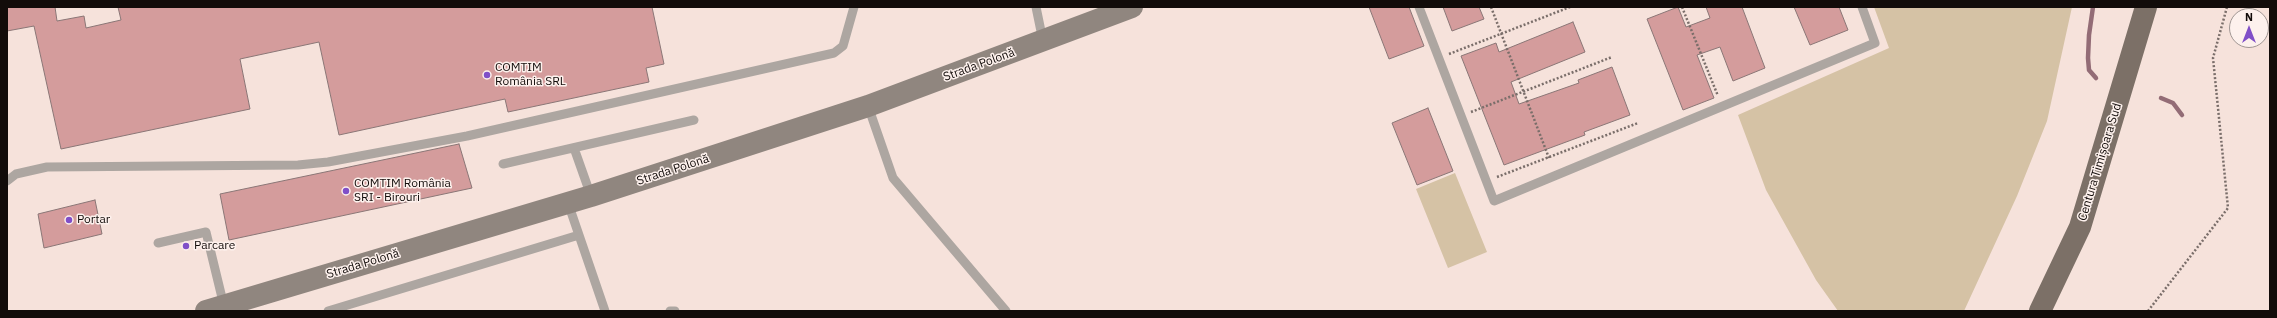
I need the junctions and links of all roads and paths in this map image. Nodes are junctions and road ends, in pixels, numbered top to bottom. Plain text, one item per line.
1 (854, 7) edge
2 (1036, 7) edge
3 (1132, 7) edge
4 (1418, 7) edge
5 (1491, 7) edge
6 (1570, 7) edge
7 (1682, 7) edge
8 (1862, 7) edge
9 (2146, 7) edge
10 (2227, 7) edge
11 (1501, 34) junction
12 (1043, 41) junction
13 (1612, 57) dead end
14 (1439, 58) junction
15 (1524, 92) junction
16 (868, 106) junction
17 (1722, 106) junction
18 (1462, 116) junction
19 (694, 120) dead end
20 (1638, 123) dead end
21 (574, 148) junction
22 (1549, 158) junction
23 (503, 164) dead end
24 (7, 181) edge
25 (1487, 181) junction
26 (591, 196) junction
27 (568, 203) junction
28 (579, 235) junction
29 (158, 243) dead end
30 (228, 307) edge
31 (328, 311) edge
32 (605, 311) edge
33 (670, 311) edge
34 (675, 311) edge
35 (1006, 311) edge
36 (2040, 311) edge
37 (2148, 311) edge

1 - 24 lane
2 - 12 lane
3 - 12 main road, Strada Polonă
4 - 14 lane
5 - 11 path
6 - 11 path
7 - 17 path
8 - 17 lane
9 - 36 main road, Centura Timișoara Sud
10 - 37 path
11 - 14 path
11 - 15 path
12 - 16 main road, Strada Polonă
13 - 15 path
14 - 18 lane
15 - 18 path
15 - 22 path
16 - 26 main road, Strada Polonă
16 - 35 lane
17 - 25 lane
18 - 25 lane
19 - 21 lane
20 - 22 path
21 - 23 lane
21 - 26 lane
22 - 25 path
26 - 27 main road, Strada Polonă
27 - 28 lane
27 - 30 main road, Strada Polonă
28 - 31 lane
28 - 32 lane
29 - 30 lane
33 - 34 lane

